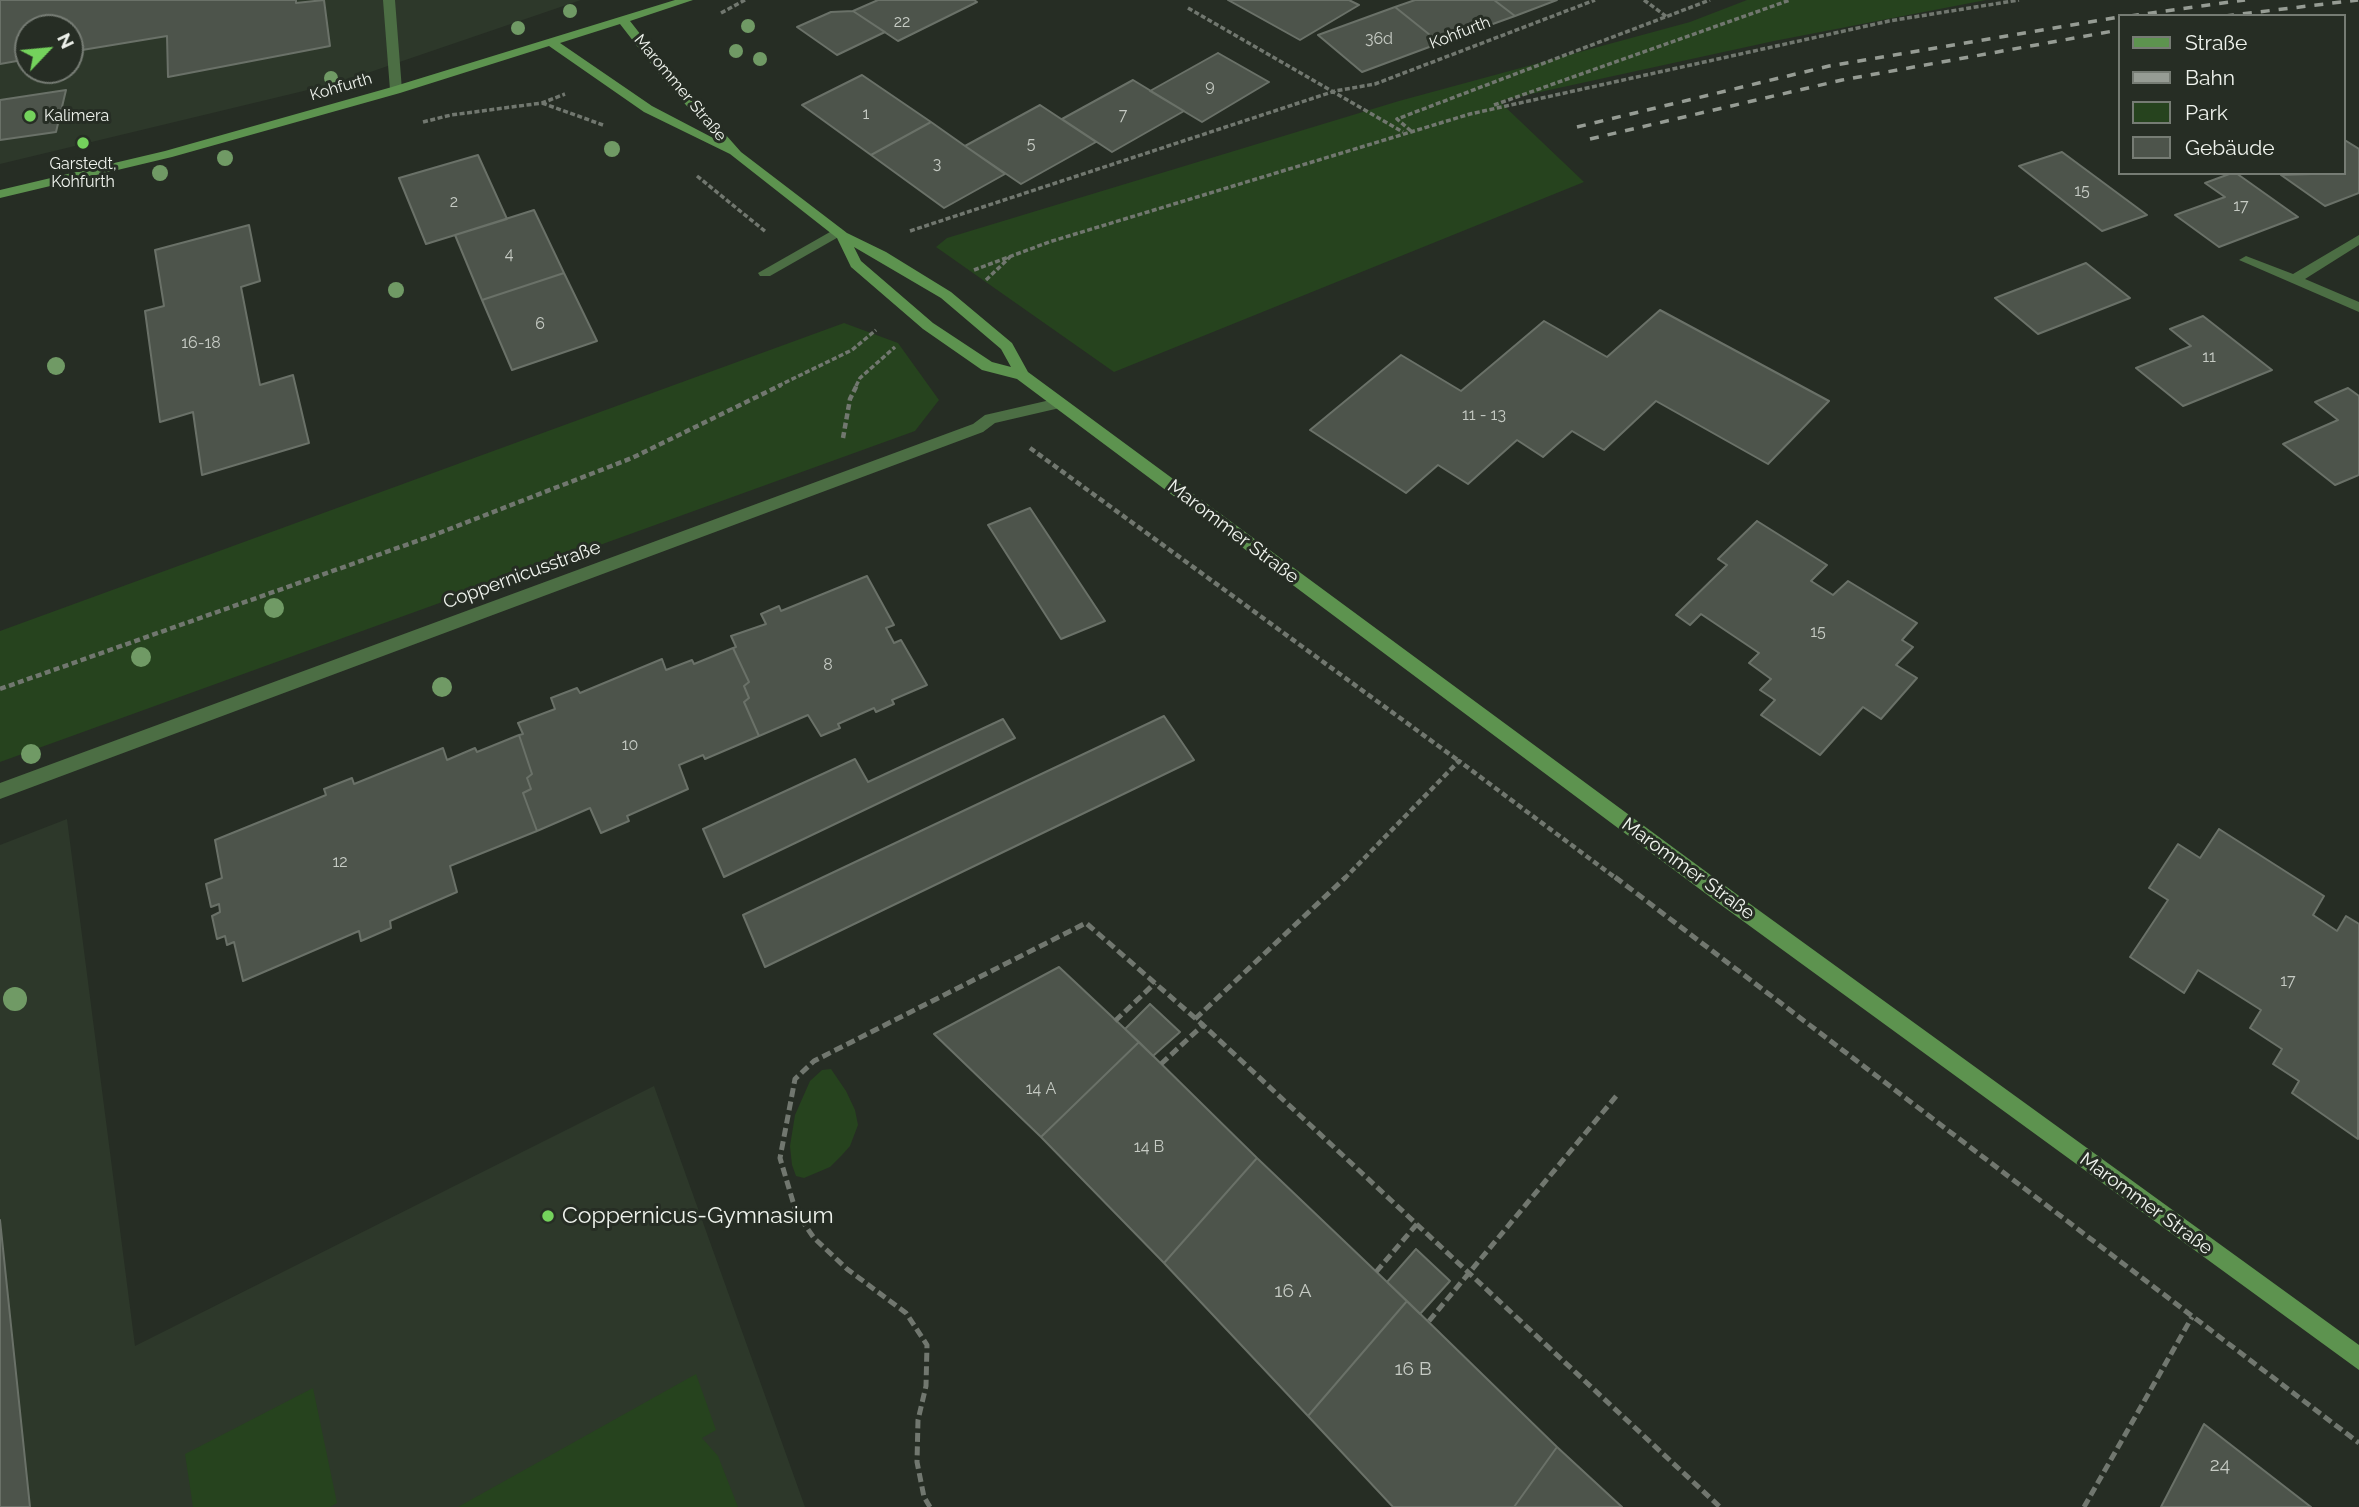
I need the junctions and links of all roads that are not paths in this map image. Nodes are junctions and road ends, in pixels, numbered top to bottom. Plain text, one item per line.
1 (389, 0) edge
2 (688, 0) edge
3 (623, 20) junction
4 (552, 43) junction
5 (396, 90) junction
6 (737, 155) junction
7 (0, 194) edge
8 (839, 234) junction
9 (2359, 239) edge
10 (2246, 260) dead end
11 (765, 273) dead end
12 (2295, 279) junction
13 (2359, 307) edge
14 (1022, 375) junction
15 (1059, 403) junction
16 (0, 791) edge
17 (2359, 1359) edge

1 - 5 street
2 - 3 street, Kohfurth
3 - 4 street, Kohfurth
3 - 6 street, Marommer Straße
4 - 5 street, Kohfurth
4 - 6 street, Marommer Straße
5 - 7 street, Kohfurth
6 - 8 street, Marommer Straße
8 - 11 street
8 - 14 street, Marommer Straße
8 - 14 street, Marommer Straße
9 - 12 street
10 - 12 street
12 - 13 street
14 - 15 street, Marommer Straße
15 - 16 street, Coppernicusstraße
15 - 17 street, Marommer Straße

